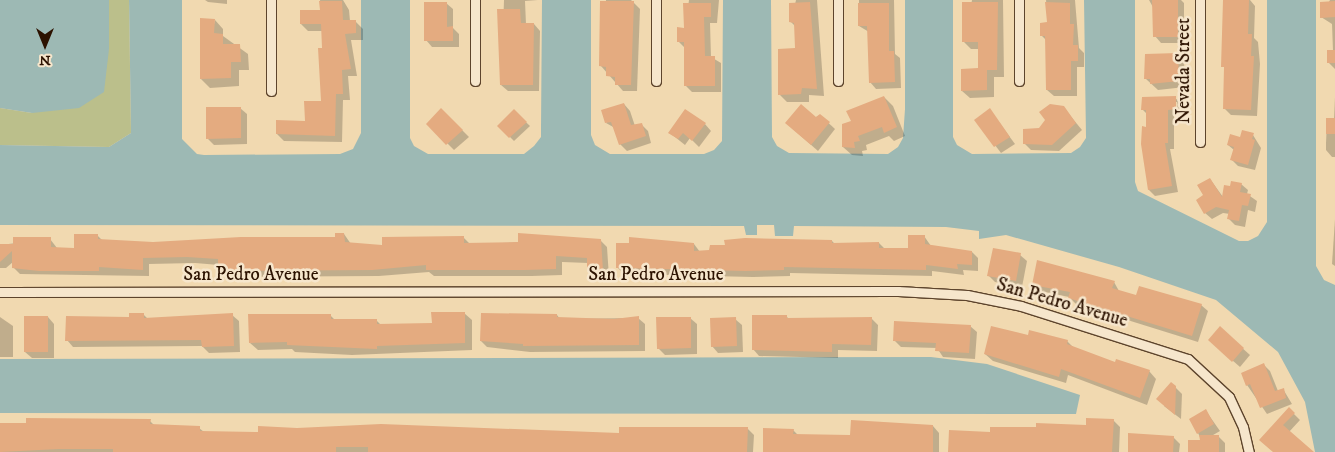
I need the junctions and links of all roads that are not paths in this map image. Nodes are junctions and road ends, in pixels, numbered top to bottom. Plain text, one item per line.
1 (271, 0) edge
2 (475, 0) edge
3 (656, 0) edge
4 (838, 0) edge
5 (1019, 0) edge
6 (1200, 0) edge
7 (656, 80) dead end
8 (838, 80) dead end
9 (475, 81) dead end
10 (1019, 81) dead end
11 (271, 91) dead end
12 (1200, 142) dead end
13 (0, 292) edge
14 (1249, 452) edge

1 - 11 street
2 - 9 street
3 - 7 street
4 - 8 street
5 - 10 street
6 - 12 street, Nevada Street
13 - 14 street, San Pedro Avenue

